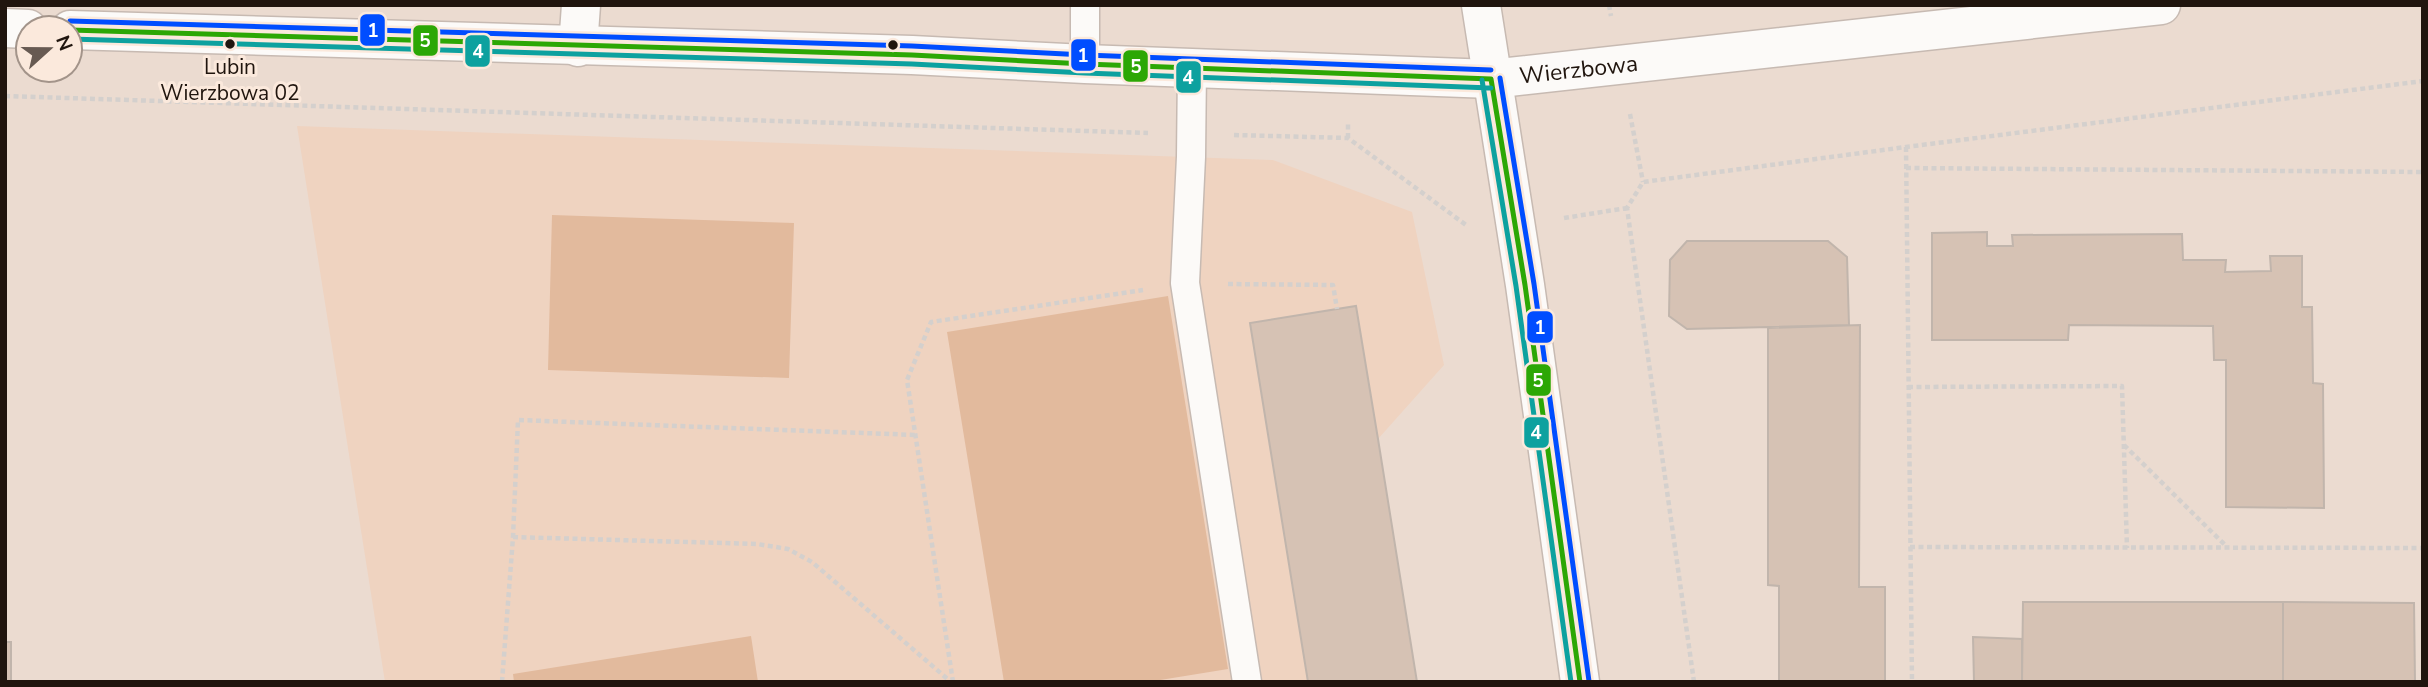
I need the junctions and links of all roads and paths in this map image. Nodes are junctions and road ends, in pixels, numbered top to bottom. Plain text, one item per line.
1 (581, 5) edge
2 (1085, 5) edge
3 (1481, 5) edge
4 (2161, 5) edge
5 (84, 30) edge
6 (578, 47) junction
7 (1085, 64) junction
8 (1192, 68) junction
9 (1492, 79) junction
10 (2423, 81) edge
11 (5, 96) edge
12 (1191, 134) junction
13 (1906, 146) junction
14 (1906, 168) junction
15 (2423, 172) edge
16 (1473, 231) dead end
17 (1185, 283) junction
18 (1337, 309) dead end
19 (1908, 387) junction
20 (916, 435) junction
21 (2124, 445) junction
22 (513, 537) junction
23 (1910, 547) junction
24 (2227, 547) junction
25 (2127, 548) junction
26 (2423, 548) edge
27 (502, 682) edge
28 (952, 682) edge
29 (1247, 682) edge
30 (1580, 682) edge
31 (1694, 682) edge
32 (1912, 682) edge

1 - 6 street
2 - 7 lane
3 - 9 street
4 - 9 street, Wierzbowa
5 - 6 street, Wierzbowa
6 - 7 street, Wierzbowa
7 - 8 street, Wierzbowa
8 - 9 street, Wierzbowa
8 - 12 lane
9 - 30 street
10 - 13 path
11 - 12 path
12 - 16 path
12 - 17 lane
13 - 14 path
13 - 31 path
14 - 15 path
14 - 19 path
17 - 18 path
17 - 20 path
17 - 29 lane
19 - 21 path
19 - 23 path
20 - 22 path
20 - 28 path
21 - 24 path
21 - 25 path
22 - 27 path
22 - 28 path
23 - 25 path
23 - 32 path
24 - 25 path
24 - 26 path

